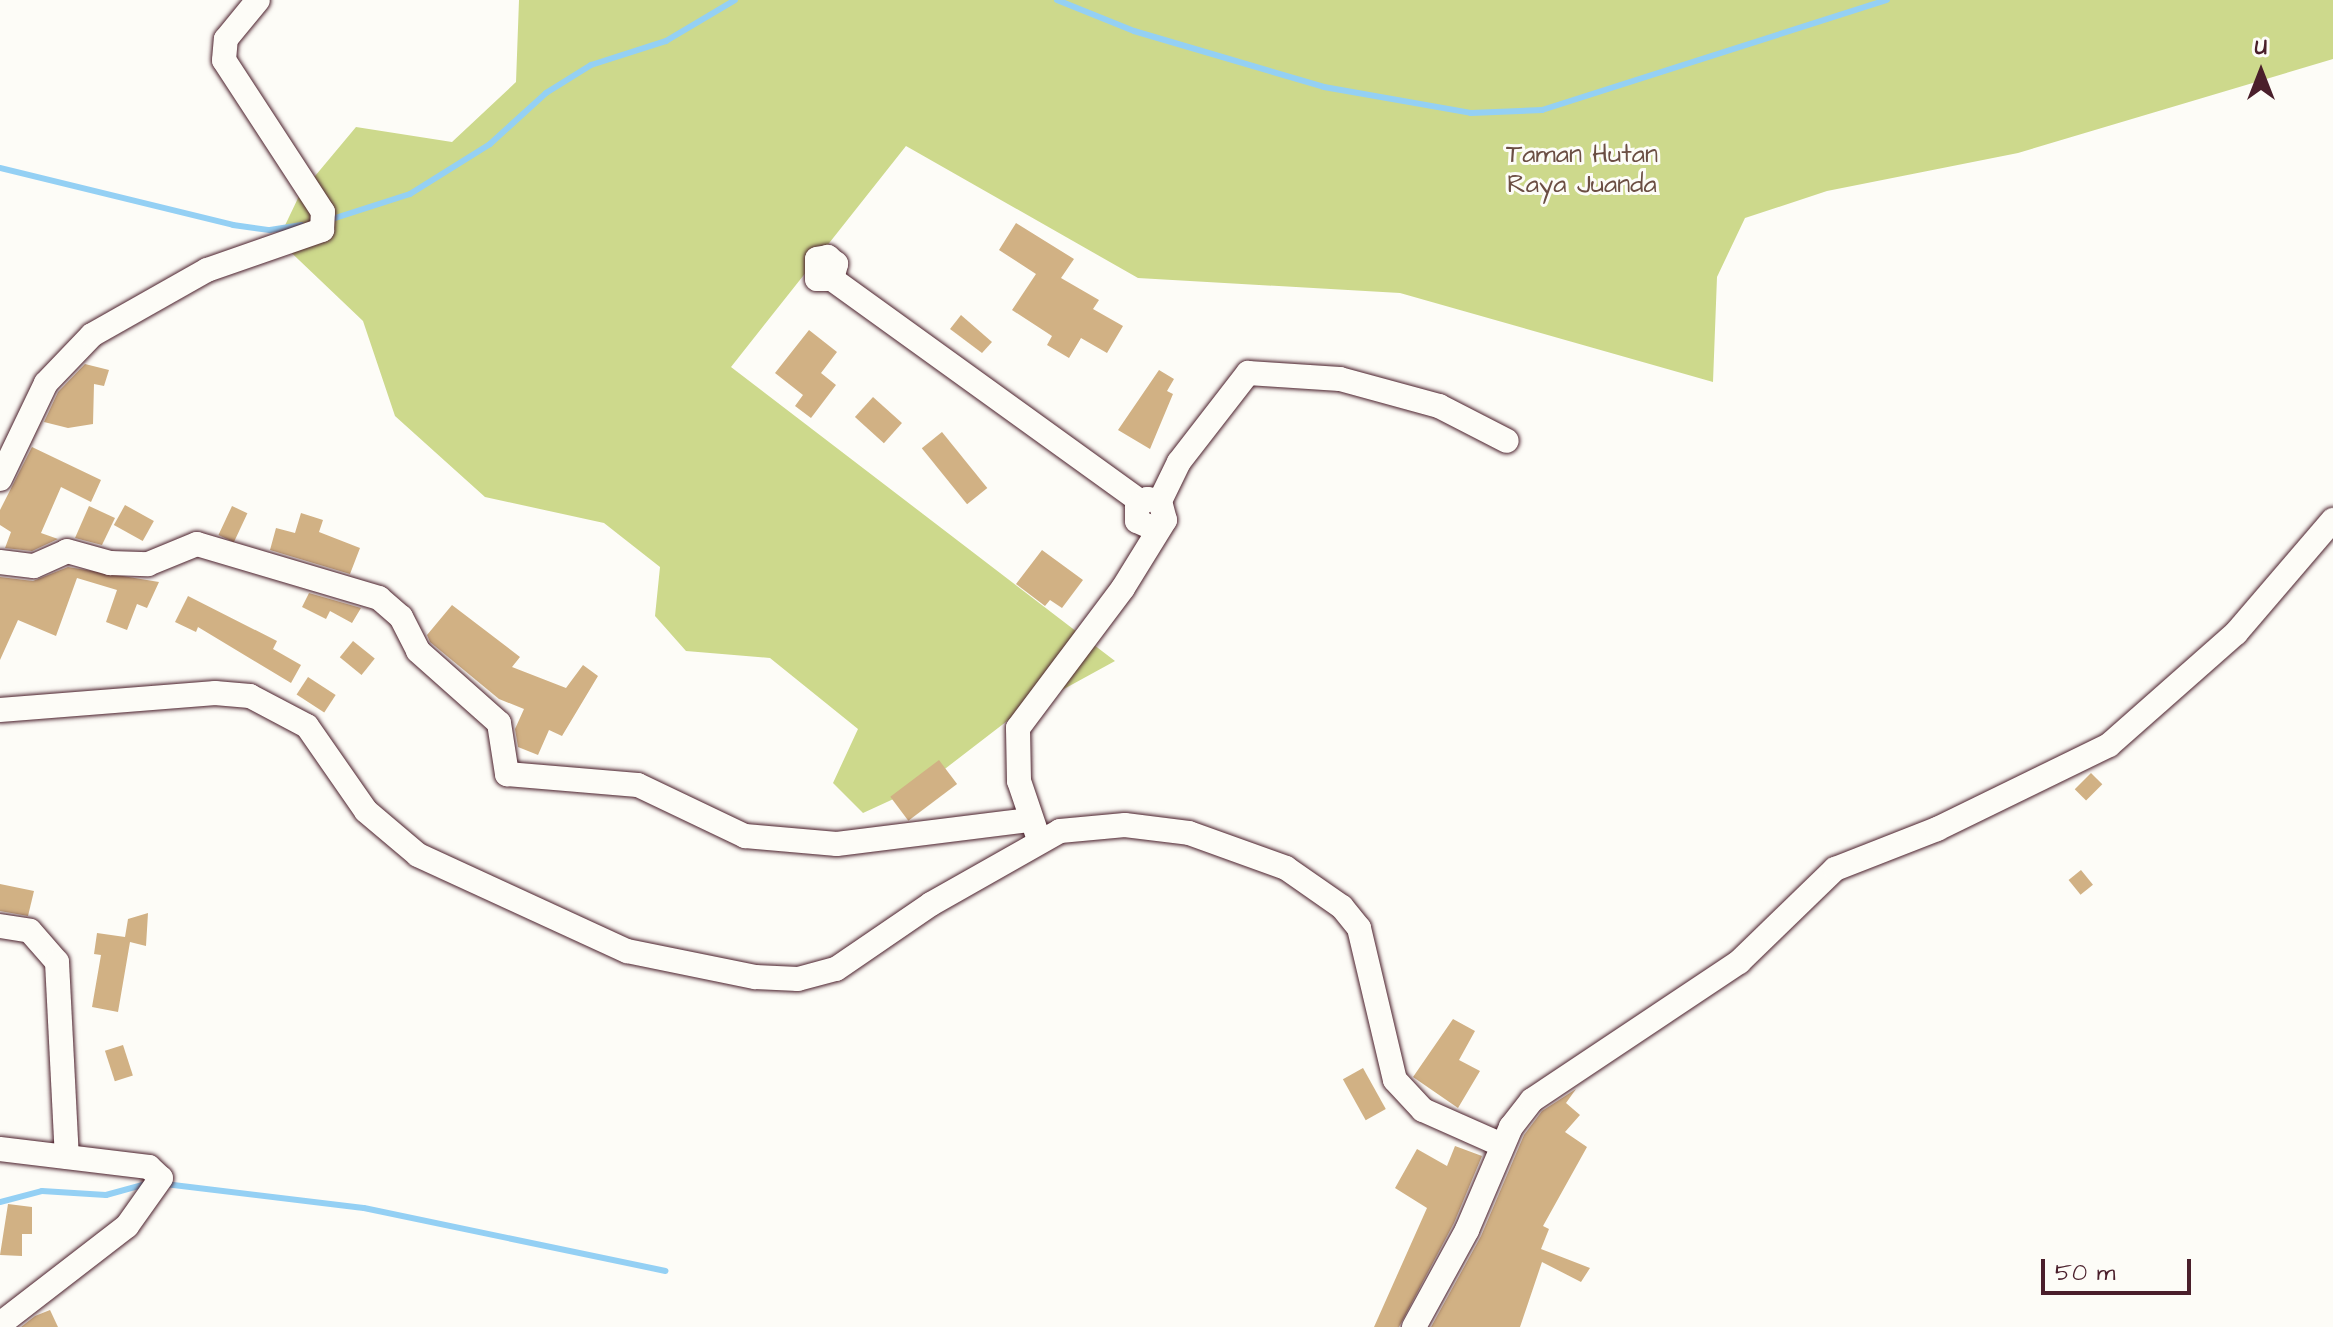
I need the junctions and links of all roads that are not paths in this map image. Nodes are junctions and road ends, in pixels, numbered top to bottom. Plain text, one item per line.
1 (258, 0) edge
2 (832, 279) dead end
3 (1507, 441) dead end
4 (0, 479) edge
5 (1150, 502) junction
6 (2333, 520) edge
7 (0, 562) edge
8 (0, 710) edge
9 (1035, 830) junction
10 (0, 926) edge
11 (1502, 1145) junction
12 (0, 1149) edge
13 (67, 1157) junction
14 (0, 1324) edge
15 (1414, 1327) edge

1 - 4 street
2 - 5 street
3 - 5 street
5 - 9 street
6 - 11 street
7 - 9 street
8 - 9 street
9 - 11 street
10 - 13 street
11 - 15 street
12 - 13 street
13 - 14 street

